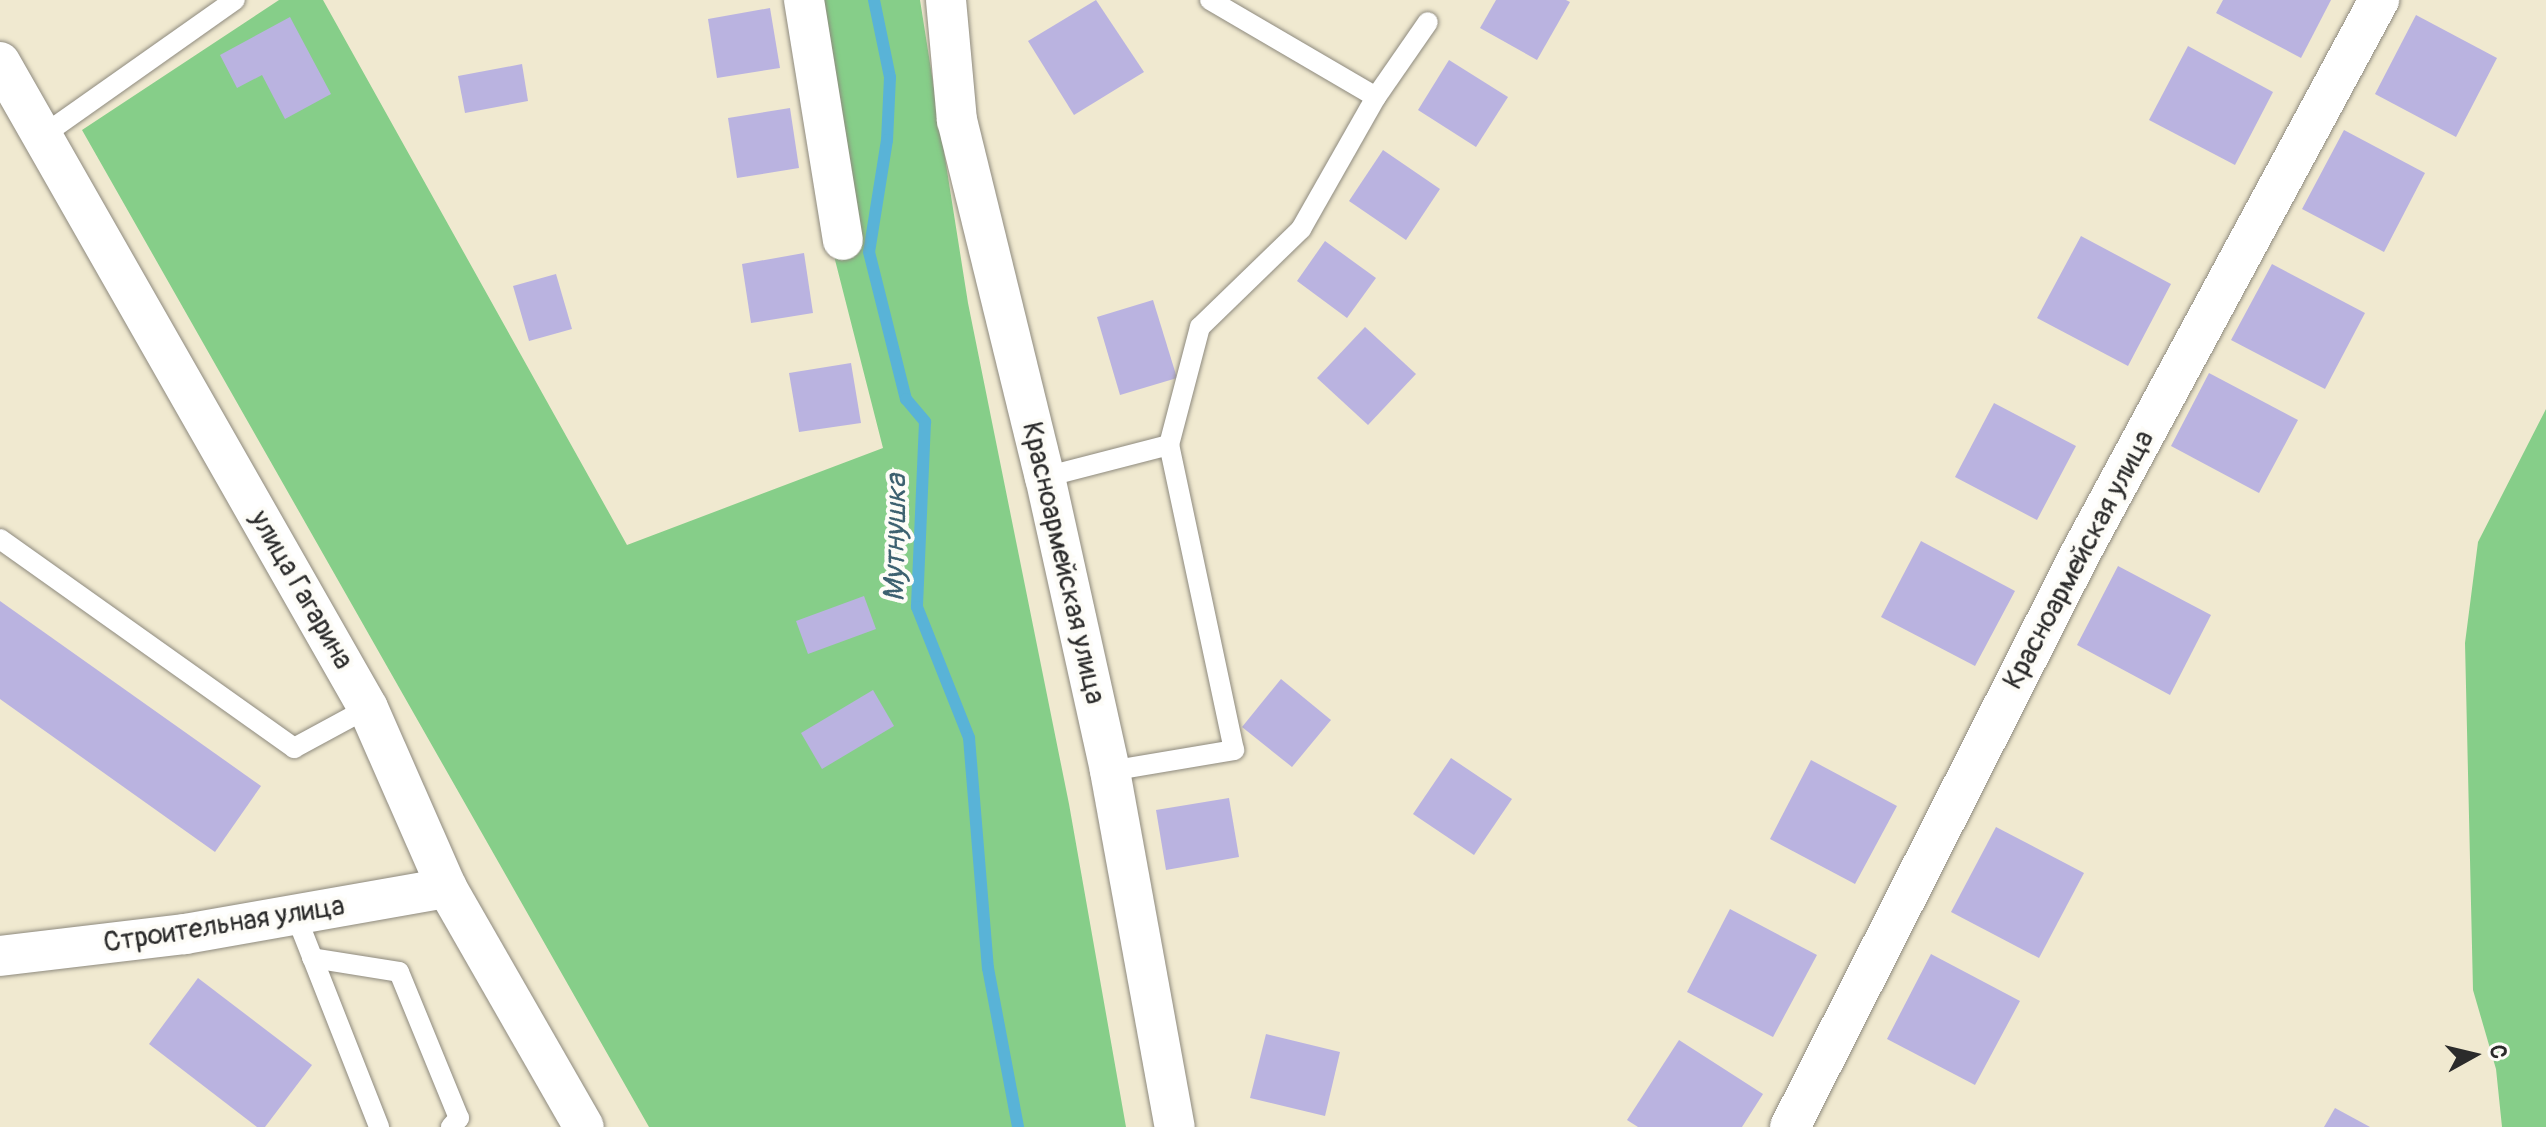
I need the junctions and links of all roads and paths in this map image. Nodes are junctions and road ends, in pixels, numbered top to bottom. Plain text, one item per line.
1 (235, 0) edge
2 (804, 0) edge
3 (946, 0) edge
4 (1210, 0) edge
5 (2379, 0) edge
6 (1428, 22) dead end
7 (0, 62) edge
8 (1376, 97) junction
9 (42, 136) junction
10 (843, 240) dead end
11 (1169, 445) junction
12 (1045, 477) junction
13 (0, 539) edge
14 (368, 708) junction
15 (1110, 771) junction
16 (447, 888) junction
17 (296, 916) junction
18 (0, 956) edge
19 (312, 958) junction
20 (379, 1127) edge
21 (451, 1127) edge
22 (584, 1127) edge
23 (1175, 1127) edge
24 (1790, 1127) edge

1 - 9 lane
2 - 10 street
3 - 12 street, Красноармейская улица
4 - 8 lane
5 - 24 street, Красноармейская улица
6 - 8 lane
7 - 9 street, улица Гагарина
8 - 11 lane
9 - 14 street, улица Гагарина
11 - 12 lane
11 - 15 lane
12 - 15 street, Красноармейская улица
13 - 14 lane
14 - 16 street, улица Гагарина
15 - 23 street, Красноармейская улица
16 - 17 street, Строительная улица
16 - 22 street, улица Гагарина
17 - 18 street, Строительная улица
17 - 19 lane
19 - 20 lane
19 - 21 lane

